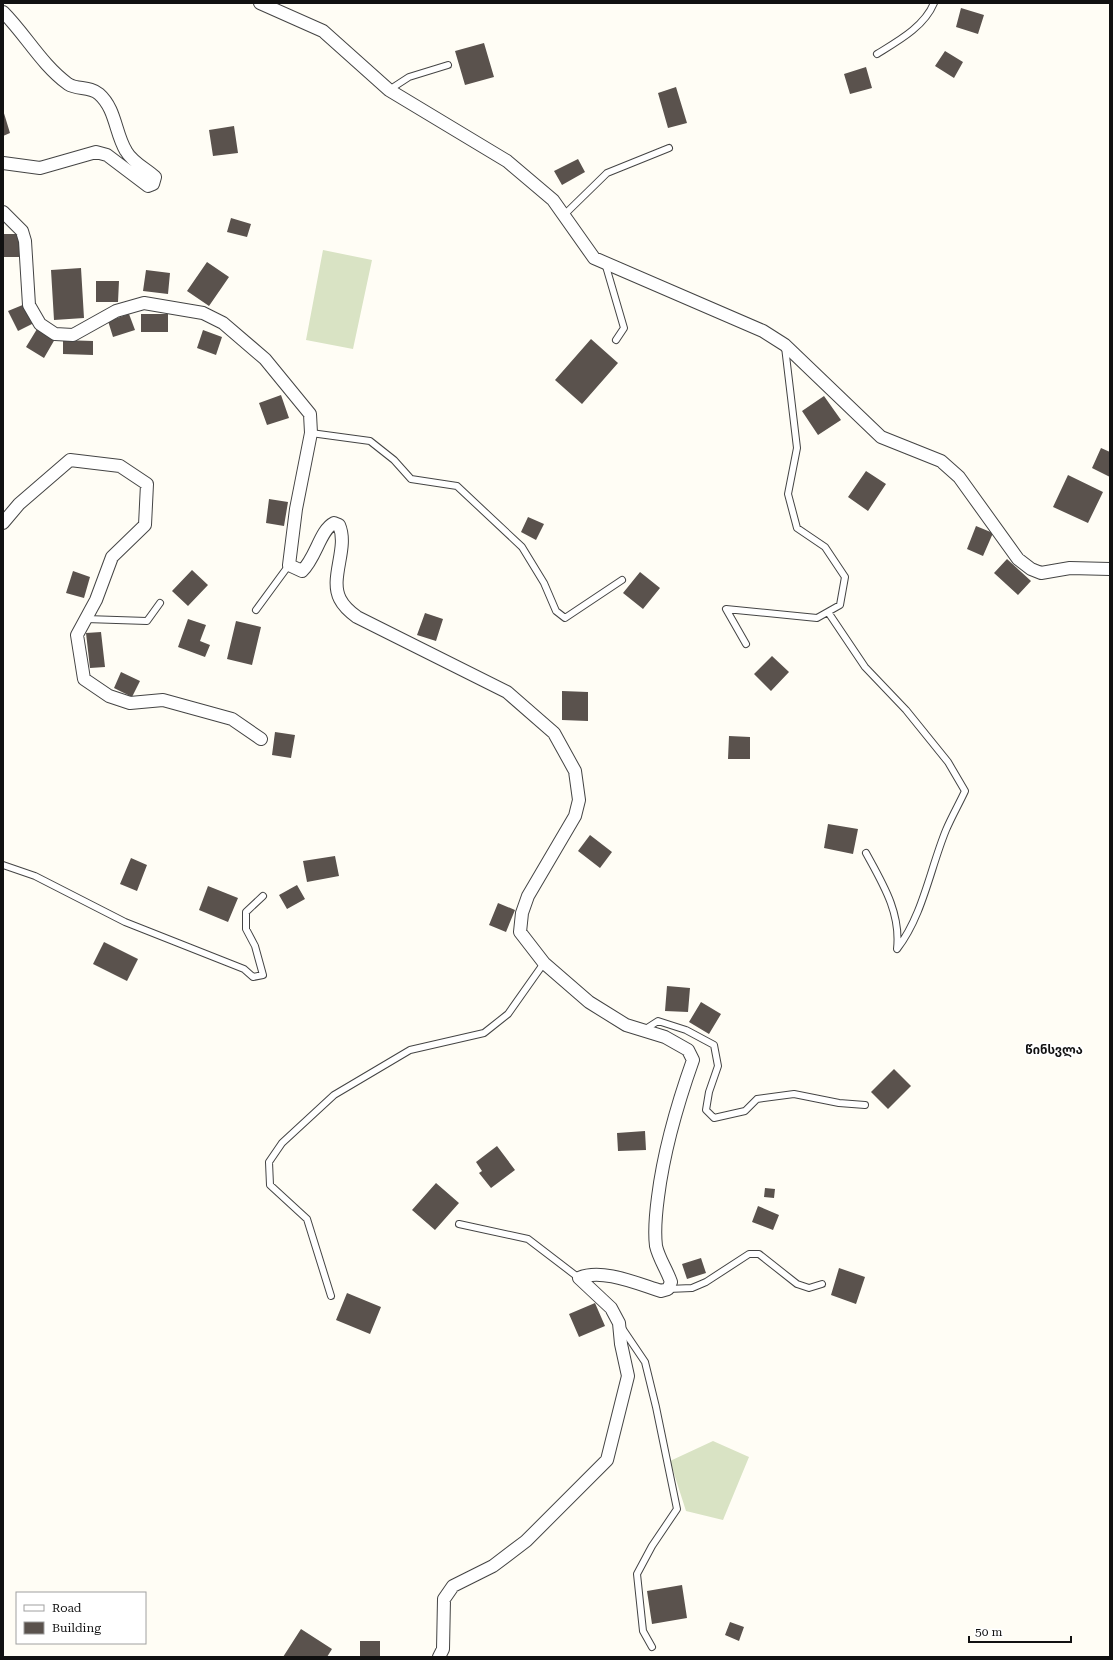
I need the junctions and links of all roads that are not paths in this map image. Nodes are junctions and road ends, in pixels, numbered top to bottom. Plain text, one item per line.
1 (260, 3) edge
2 (934, 3) edge
3 (3, 12) edge
4 (877, 54) dead end
5 (448, 65) dead end
6 (389, 90) junction
7 (669, 148) dead end
8 (3, 163) edge
9 (3, 212) edge
10 (564, 215) junction
11 (605, 263) junction
12 (616, 340) dead end
13 (785, 345) junction
14 (311, 433) junction
15 (3, 523) edge
16 (289, 565) junction
17 (1110, 569) edge
18 (622, 580) dead end
19 (160, 603) dead end
20 (256, 610) dead end
21 (828, 612) junction
22 (86, 619) junction
23 (746, 644) dead end
24 (260, 739) dead end
25 (866, 853) dead end
26 (3, 865) edge
27 (263, 896) dead end
28 (544, 963) junction
29 (644, 1030) junction
30 (865, 1105) dead end
31 (459, 1224) dead end
32 (579, 1278) junction
33 (822, 1284) dead end
34 (668, 1289) junction
35 (331, 1296) dead end
36 (619, 1323) junction
37 (652, 1647) dead end
38 (439, 1657) edge

1 - 6 street
2 - 4 lane
3 - 8 street
5 - 6 lane
6 - 10 street
7 - 10 lane
9 - 14 street
10 - 11 street
11 - 12 lane
11 - 13 street
13 - 17 street
13 - 21 lane
14 - 16 street
14 - 18 lane
15 - 22 street
16 - 20 lane
16 - 28 street
19 - 22 lane
21 - 23 lane
21 - 25 lane
22 - 24 street
26 - 27 lane
28 - 29 street
28 - 35 lane
29 - 30 lane
29 - 34 street
31 - 32 lane
32 - 34 street
32 - 36 street
33 - 34 lane
36 - 37 lane
36 - 38 street

